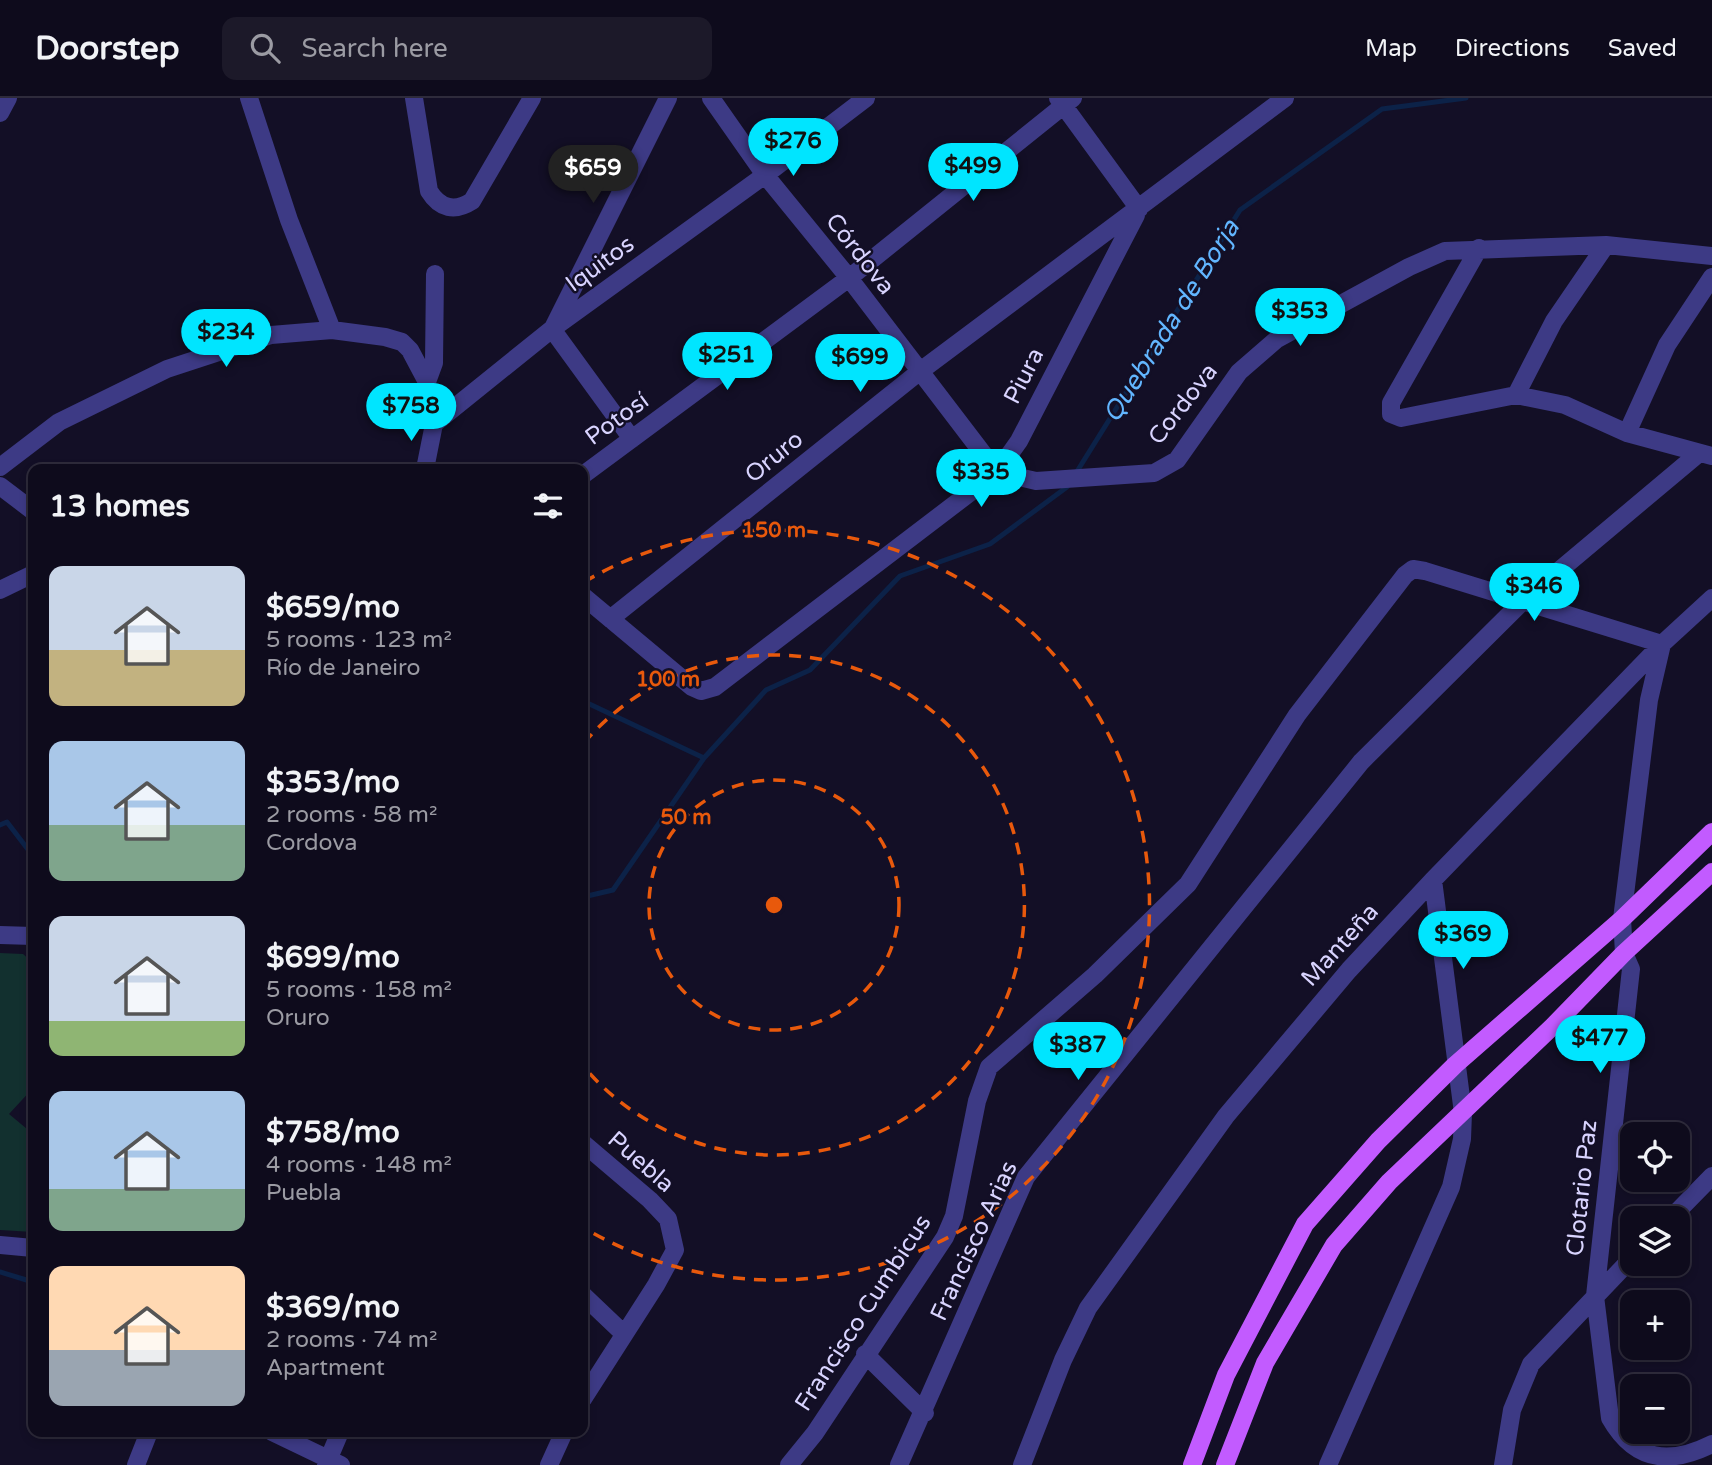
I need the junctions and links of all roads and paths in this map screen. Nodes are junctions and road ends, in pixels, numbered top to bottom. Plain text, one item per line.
1 (8, 98) edge
2 (249, 98) edge
3 (414, 98) edge
4 (532, 98) edge
5 (667, 98) edge
6 (711, 98) edge
7 (866, 98) edge
8 (1285, 98) edge
9 (1065, 101) edge
10 (0, 113) edge
11 (765, 175) junction
12 (1139, 209) junction
13 (1606, 245) junction
14 (1479, 248) junction
15 (1712, 256) edge
16 (435, 274) dead end
17 (1712, 277) edge
18 (849, 278) junction
19 (552, 329) junction
20 (332, 330) junction
21 (919, 372) junction
22 (427, 382) junction
23 (1516, 395) junction
24 (434, 424) junction
25 (1627, 433) junction
26 (632, 439) junction
27 (1705, 455) edge
28 (426, 464) edge
29 (0, 467) edge
30 (588, 471) edge
31 (997, 472) junction
32 (0, 486) edge
33 (28, 507) edge
34 (28, 576) edge
35 (0, 590) edge
36 (1712, 598) edge
37 (588, 600) edge
38 (1524, 600) junction
39 (610, 619) junction
40 (1662, 644) junction
41 (1712, 832) edge
42 (1712, 872) edge
43 (1433, 880) junction
44 (1622, 919) junction
45 (0, 935) edge
46 (28, 938) edge
47 (1624, 953) junction
48 (1455, 1065) junction
49 (1463, 1113) junction
50 (588, 1147) edge
51 (1712, 1176) edge
52 (1683, 1206) edge
53 (0, 1245) edge
54 (28, 1248) edge
55 (1620, 1270) edge
56 (1595, 1296) junction
57 (588, 1301) edge
58 (624, 1334) junction
59 (865, 1354) junction
60 (588, 1391) edge
61 (925, 1413) junction
62 (147, 1437) edge
63 (282, 1437) edge
64 (339, 1437) edge
65 (562, 1437) edge
66 (1712, 1444) edge
67 (332, 1463) edge
68 (1665, 1463) edge
69 (136, 1465) edge
70 (549, 1465) edge
71 (789, 1465) edge
72 (899, 1465) edge
73 (1022, 1465) edge
74 (1192, 1465) edge
75 (1225, 1465) edge
76 (1328, 1465) edge
77 (1503, 1465) edge

1 - 10 street
2 - 20 street
3 - 4 street
5 - 19 street
6 - 11 street, Córdova
7 - 11 street, Iquitos
8 - 12 street, Piura
9 - 12 street
9 - 18 street, Potosí
11 - 18 street, Córdova
11 - 19 street, Iquitos
12 - 21 street, Oruro
12 - 31 street, Piura
13 - 14 street, Cordova
13 - 15 street, Cordova
13 - 23 street
14 - 23 street
14 - 31 street, Cordova
16 - 22 street
17 - 25 street
18 - 21 street, Córdova
18 - 26 street, Potosí
19 - 24 street, Iquitos
19 - 26 street
20 - 22 street
20 - 29 street
21 - 31 street, Córdova
21 - 39 street, Oruro
22 - 24 street
23 - 25 street
24 - 28 street
25 - 27 street
26 - 30 street, Potosí
27 - 38 street, Francisco Arias
31 - 39 street, Piura
32 - 33 street
34 - 35 street
36 - 40 street, Manteña
37 - 39 street
38 - 40 street
38 - 59 street, Francisco Cumbicus
38 - 61 street, Francisco Arias
40 - 43 street, Manteña
40 - 44 street, Clotario Paz
41 - 44 main road
42 - 47 main road
43 - 48 street
43 - 73 street, Manteña
44 - 47 street, Clotario Paz
44 - 48 main road
45 - 46 street
47 - 49 main road
47 - 56 street, Clotario Paz
48 - 49 street
48 - 74 main road
49 - 75 main road
49 - 76 street
50 - 58 street, Puebla
51 - 52 street
53 - 54 street
55 - 56 street
56 - 68 street, Clotario Paz
56 - 77 street
57 - 58 street
58 - 60 street, Puebla
59 - 61 street
59 - 71 street, Francisco Cumbicus
61 - 72 street, Francisco Arias
62 - 69 street
63 - 67 street
64 - 67 street
65 - 70 street
66 - 68 street

